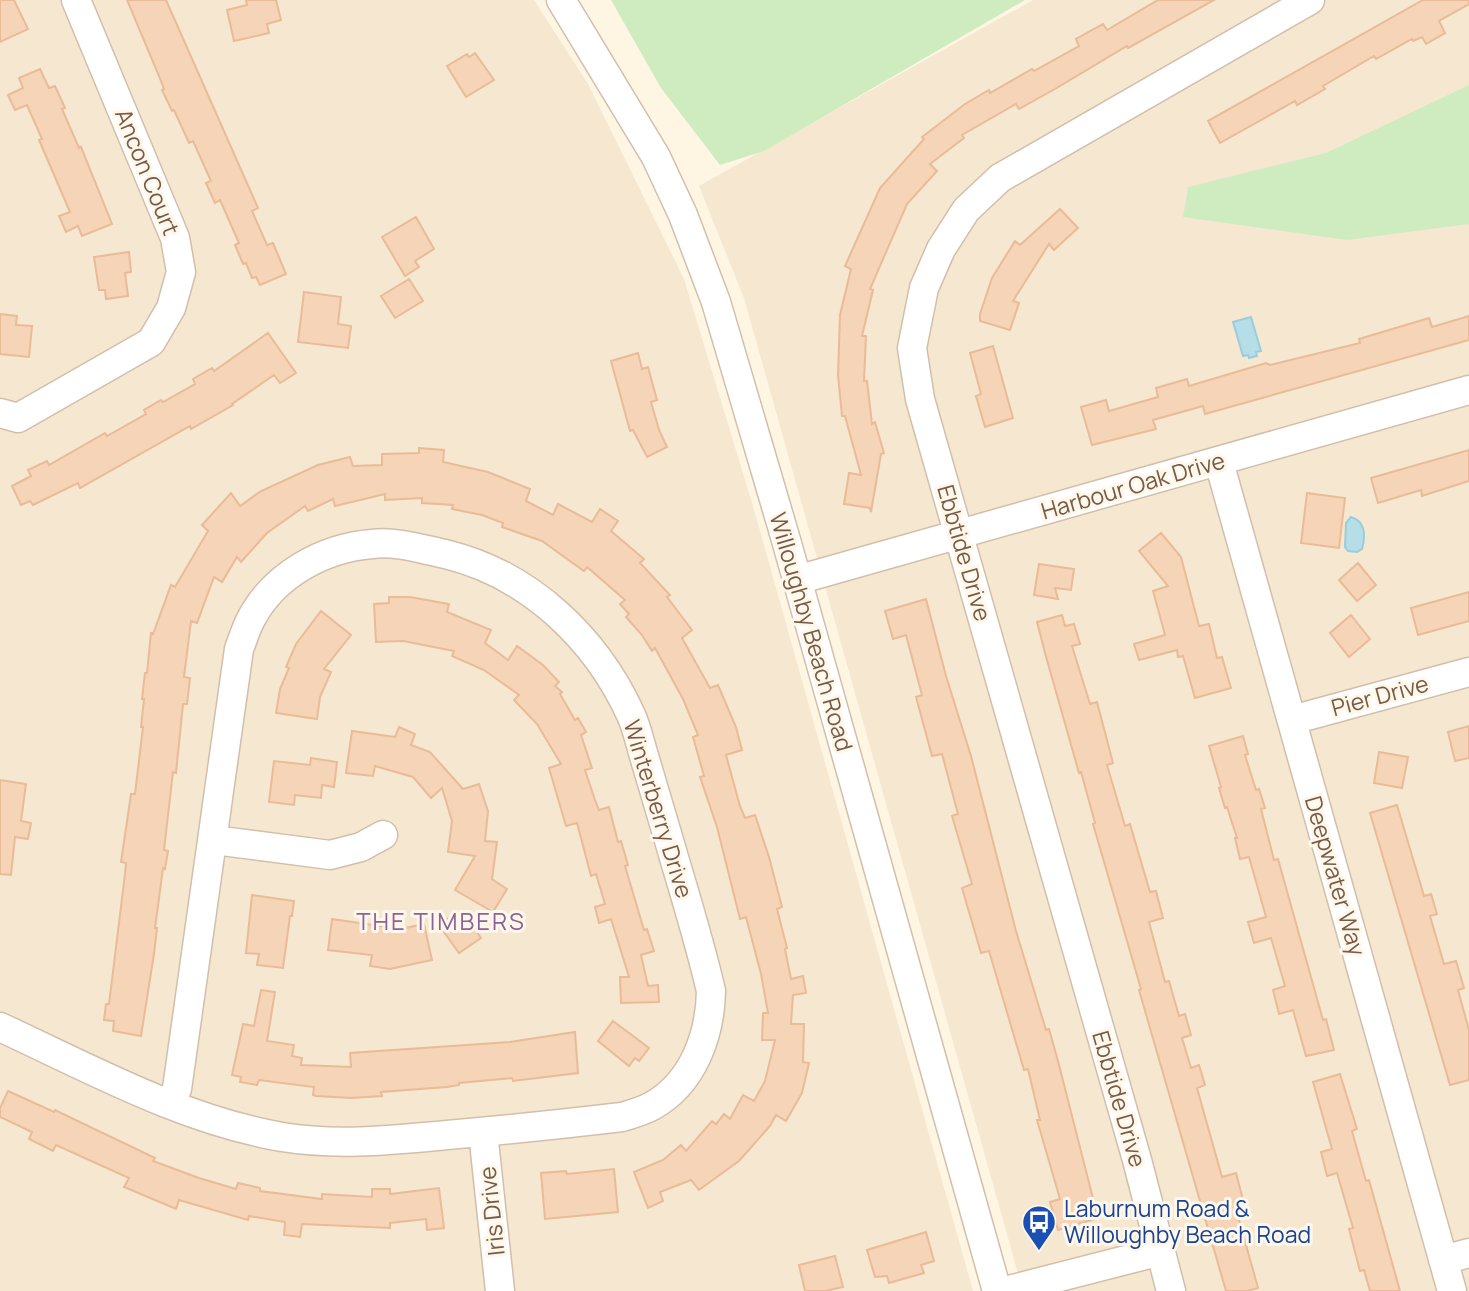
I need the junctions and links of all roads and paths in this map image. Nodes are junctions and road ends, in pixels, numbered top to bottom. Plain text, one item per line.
1 (76, 0) edge
2 (561, 0) edge
3 (1310, 0) edge
4 (1469, 390) edge
5 (0, 413) edge
6 (1219, 461) junction
7 (960, 536) junction
8 (797, 580) junction
9 (1469, 672) edge
10 (1292, 720) junction
11 (383, 835) dead end
12 (214, 840) junction
13 (0, 1027) edge
14 (169, 1104) junction
15 (483, 1132) junction
16 (1161, 1251) junction
17 (1456, 1257) edge
18 (500, 1291) edge
19 (997, 1291) edge
20 (1005, 1291) edge
21 (1171, 1291) edge
22 (1452, 1291) edge

1 - 5 street, Ancon Court
2 - 8 street, Willoughby Beach Road
3 - 7 street, Ebbtide Drive
4 - 6 street, Harbour Oak Drive
6 - 7 street, Harbour Oak Drive
6 - 10 street, Deepwater Way
7 - 8 street, Harbour Oak Drive
7 - 16 street, Ebbtide Drive
8 - 19 street, Willoughby Beach Road
9 - 10 street, Pier Drive
10 - 17 street, Deepwater Way
11 - 12 street
12 - 14 street, Winterberry Drive
12 - 15 street, Winterberry Drive
13 - 14 street, Winterberry Drive
14 - 15 street, Winterberry Drive
15 - 18 street, Iris Drive
16 - 20 street
16 - 21 street, Ebbtide Drive
17 - 22 street, Deepwater Way

